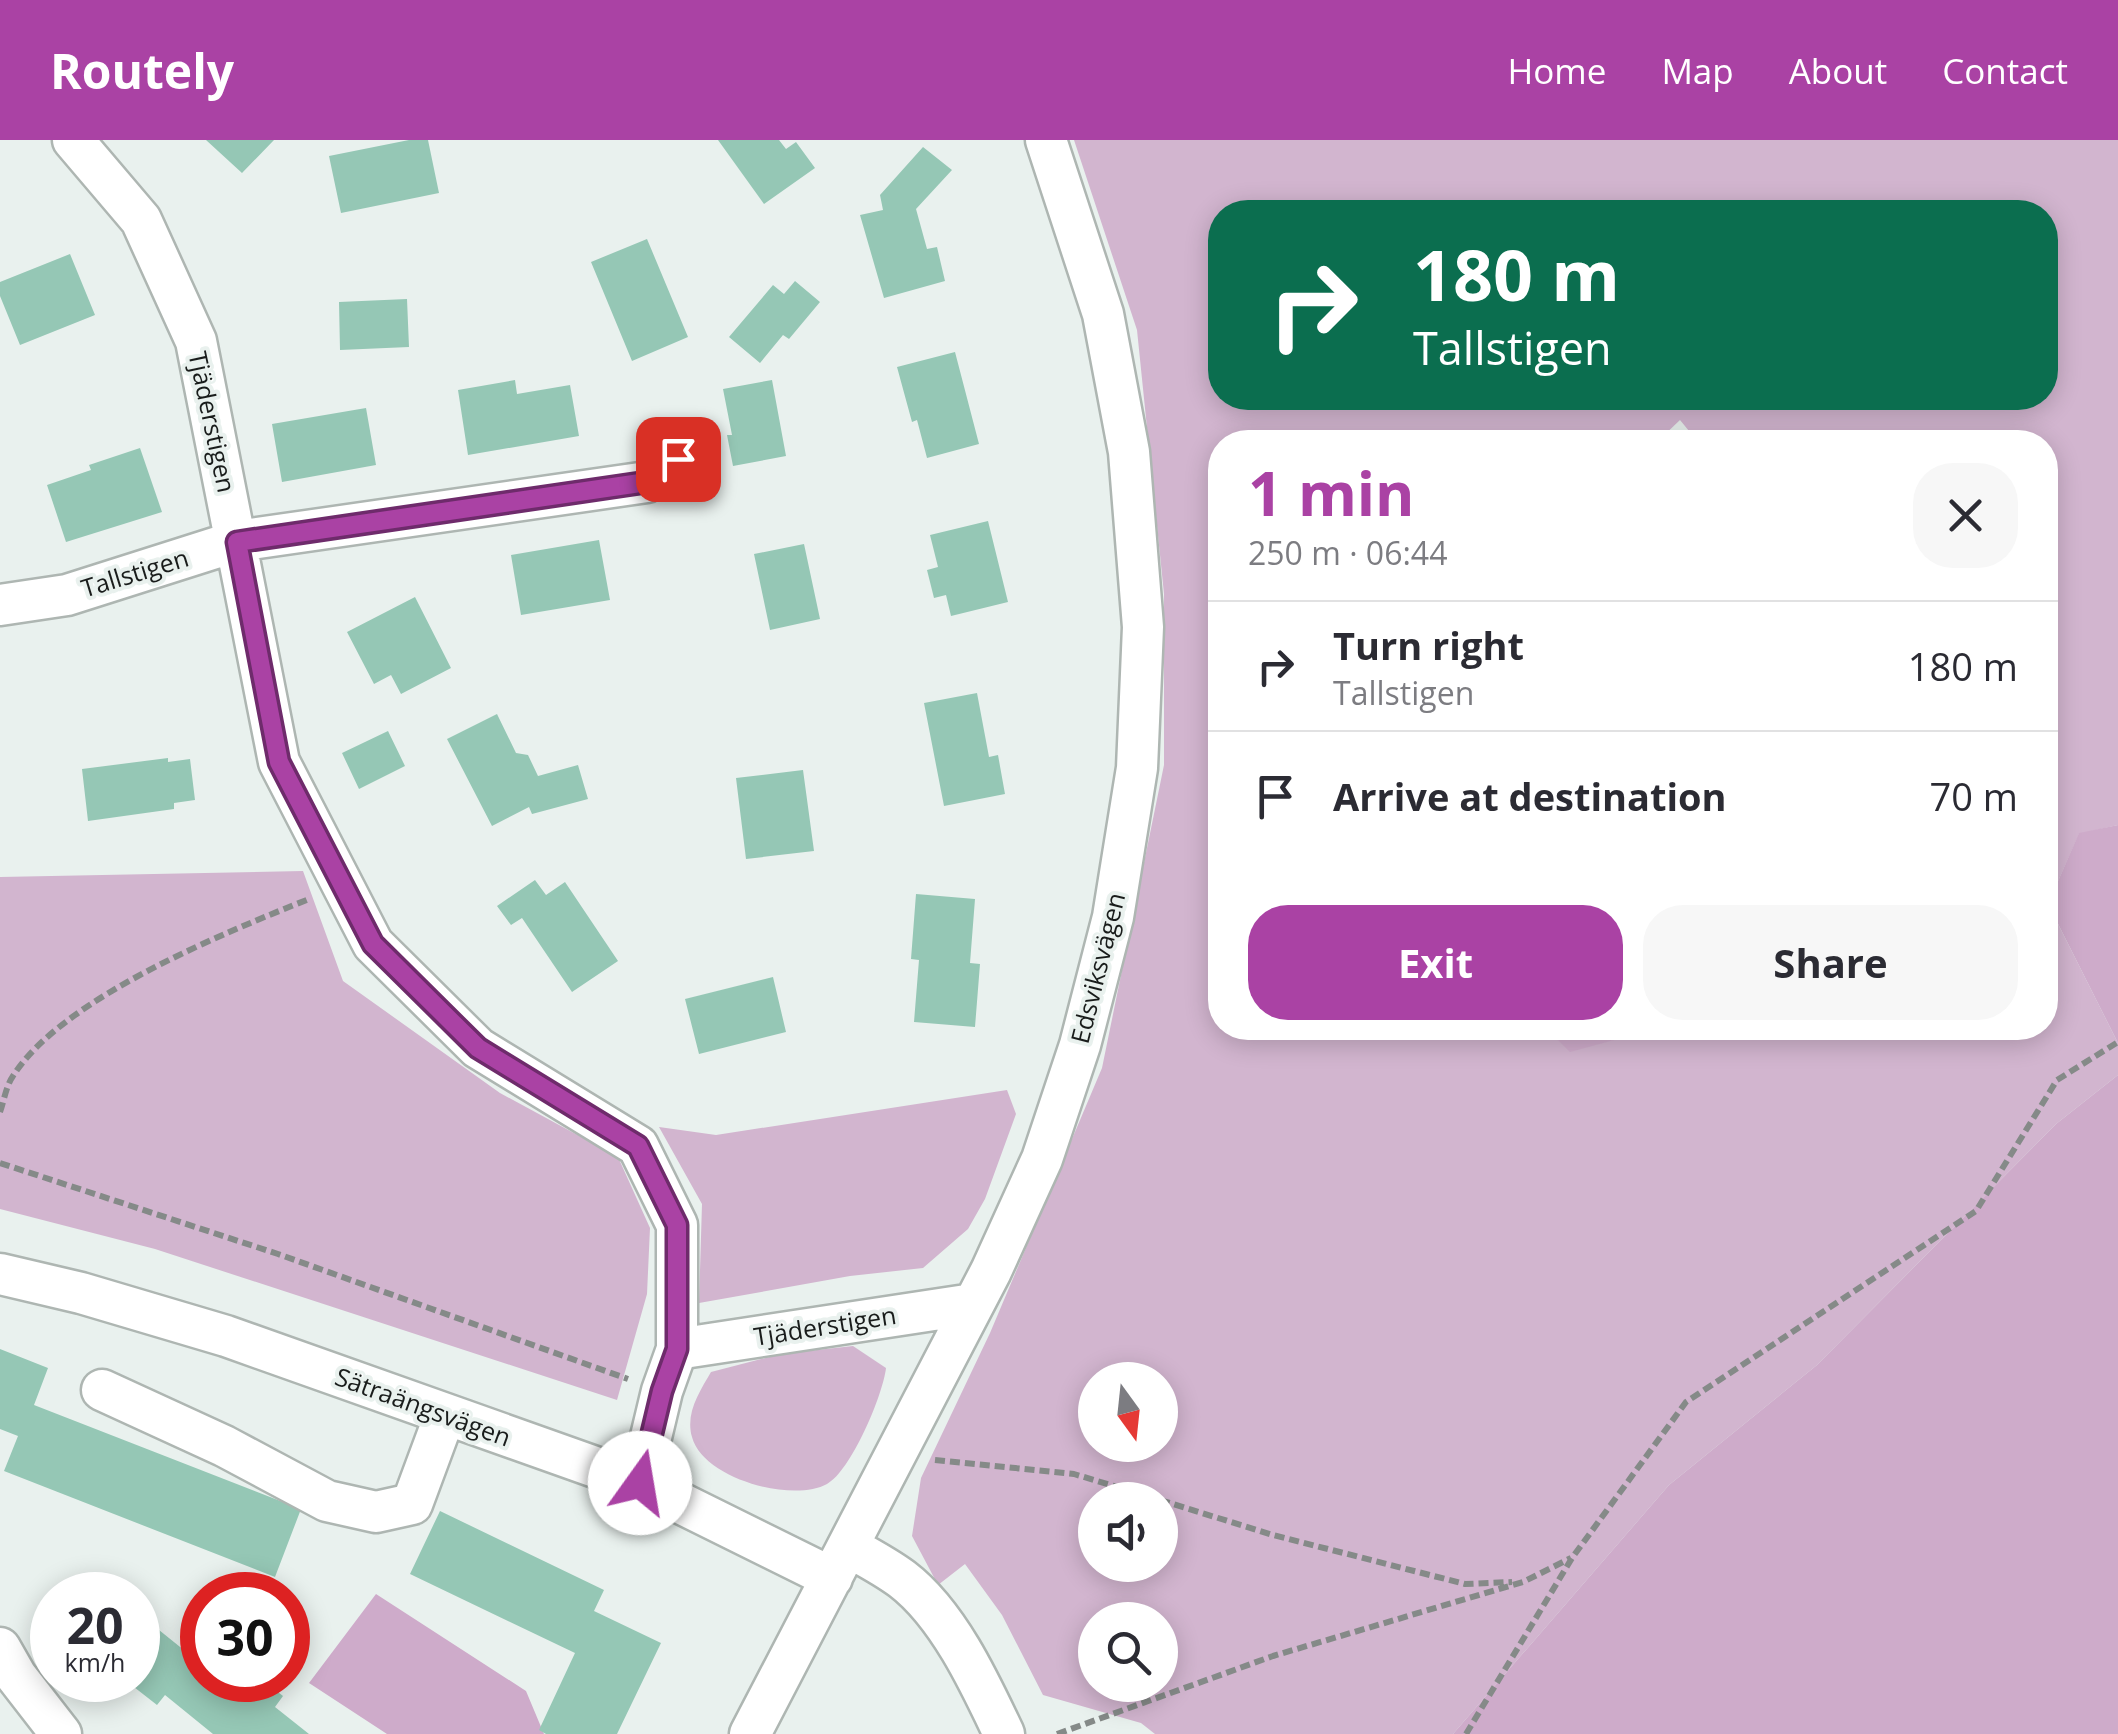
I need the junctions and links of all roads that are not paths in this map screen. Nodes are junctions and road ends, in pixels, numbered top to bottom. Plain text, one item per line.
1 (73, 140) edge
2 (1046, 140) edge
3 (678, 459) dead end
4 (237, 542) junction
5 (0, 605) edge
6 (0, 1274) edge
7 (973, 1304) junction
8 (677, 1349) junction
9 (102, 1390) dead end
10 (445, 1415) junction
11 (640, 1483) junction
12 (841, 1562) junction
13 (0, 1648) edge
14 (61, 1734) edge
15 (750, 1734) edge
16 (1004, 1734) edge

1 - 4 street, Tjäderstigen
2 - 7 street, Edsviksvägen
3 - 4 street, Tallstigen
4 - 5 street, Tallstigen
4 - 8 street, Tjäderstigen
6 - 10 street, Sätraängsvägen
7 - 8 street, Tjäderstigen
7 - 12 street, Edsviksvägen
8 - 11 street, Tjäderstigen
9 - 10 street
10 - 11 street, Sätraängsvägen
11 - 12 street, Sätraängsvägen
12 - 15 street, Edsviksvägen
12 - 16 street, Sätraängsvägen
13 - 14 street

